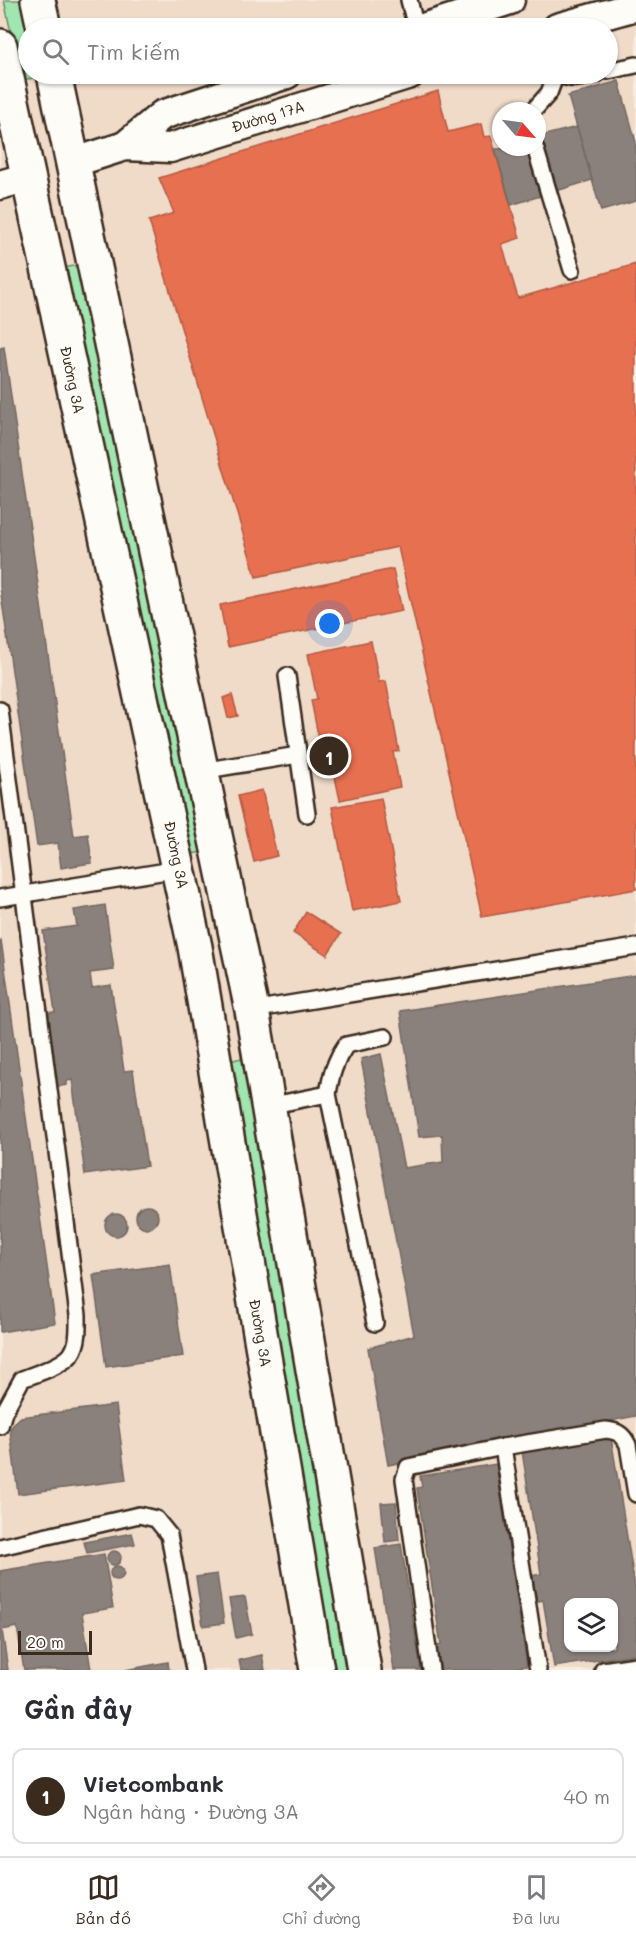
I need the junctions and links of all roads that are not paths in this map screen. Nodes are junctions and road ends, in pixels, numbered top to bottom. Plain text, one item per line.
1 (38, 0) edge
2 (409, 0) edge
3 (510, 0) edge
4 (636, 6) edge
5 (42, 18) edge
6 (414, 18) edge
7 (454, 18) edge
8 (593, 18) edge
9 (0, 46) edge
10 (636, 65) edge
11 (618, 69) edge
12 (56, 84) edge
13 (257, 84) edge
14 (378, 84) edge
15 (553, 84) edge
16 (541, 102) edge
17 (125, 146) junction
18 (538, 156) edge
19 (72, 163) junction
20 (14, 181) edge
21 (572, 270) dead end
22 (287, 676) dead end
23 (0, 710) edge
24 (298, 755) junction
25 (201, 771) junction
26 (307, 814) dead end
27 (179, 869) junction
28 (25, 895) junction
29 (0, 898) edge
30 (237, 940) junction
31 (195, 946) junction
32 (636, 947) edge
33 (252, 1010) junction
34 (386, 1036) dead end
35 (328, 1094) junction
36 (268, 1106) junction
37 (375, 1323) dead end
38 (0, 1426) edge
39 (503, 1447) junction
40 (636, 1494) edge
41 (0, 1547) edge
42 (636, 1665) edge
43 (194, 1670) edge
44 (317, 1670) edge
45 (364, 1670) edge
46 (431, 1670) edge
47 (538, 1670) edge
48 (603, 1670) edge

1 - 5 street
2 - 6 lane
3 - 7 street
4 - 8 street
9 - 20 street, Đường 3A
10 - 11 lane
12 - 19 street
13 - 17 street, Đường 17A
14 - 17 street, Đường 17A
15 - 16 lane
17 - 19 street, Đường 17A
18 - 21 lane
19 - 20 street
19 - 25 street
20 - 27 street, Đường 3A
22 - 24 lane
23 - 28 lane
24 - 25 lane
24 - 26 lane
25 - 30 street
27 - 28 lane
27 - 31 street, Đường 3A
28 - 29 lane
28 - 38 lane
30 - 31 street
30 - 33 street
31 - 44 street, Đường 3A
32 - 33 lane
33 - 36 street
34 - 35 lane
35 - 36 lane
35 - 37 lane
36 - 45 street
39 - 40 lane
39 - 46 lane
39 - 47 lane
41 - 43 lane
42 - 48 lane

